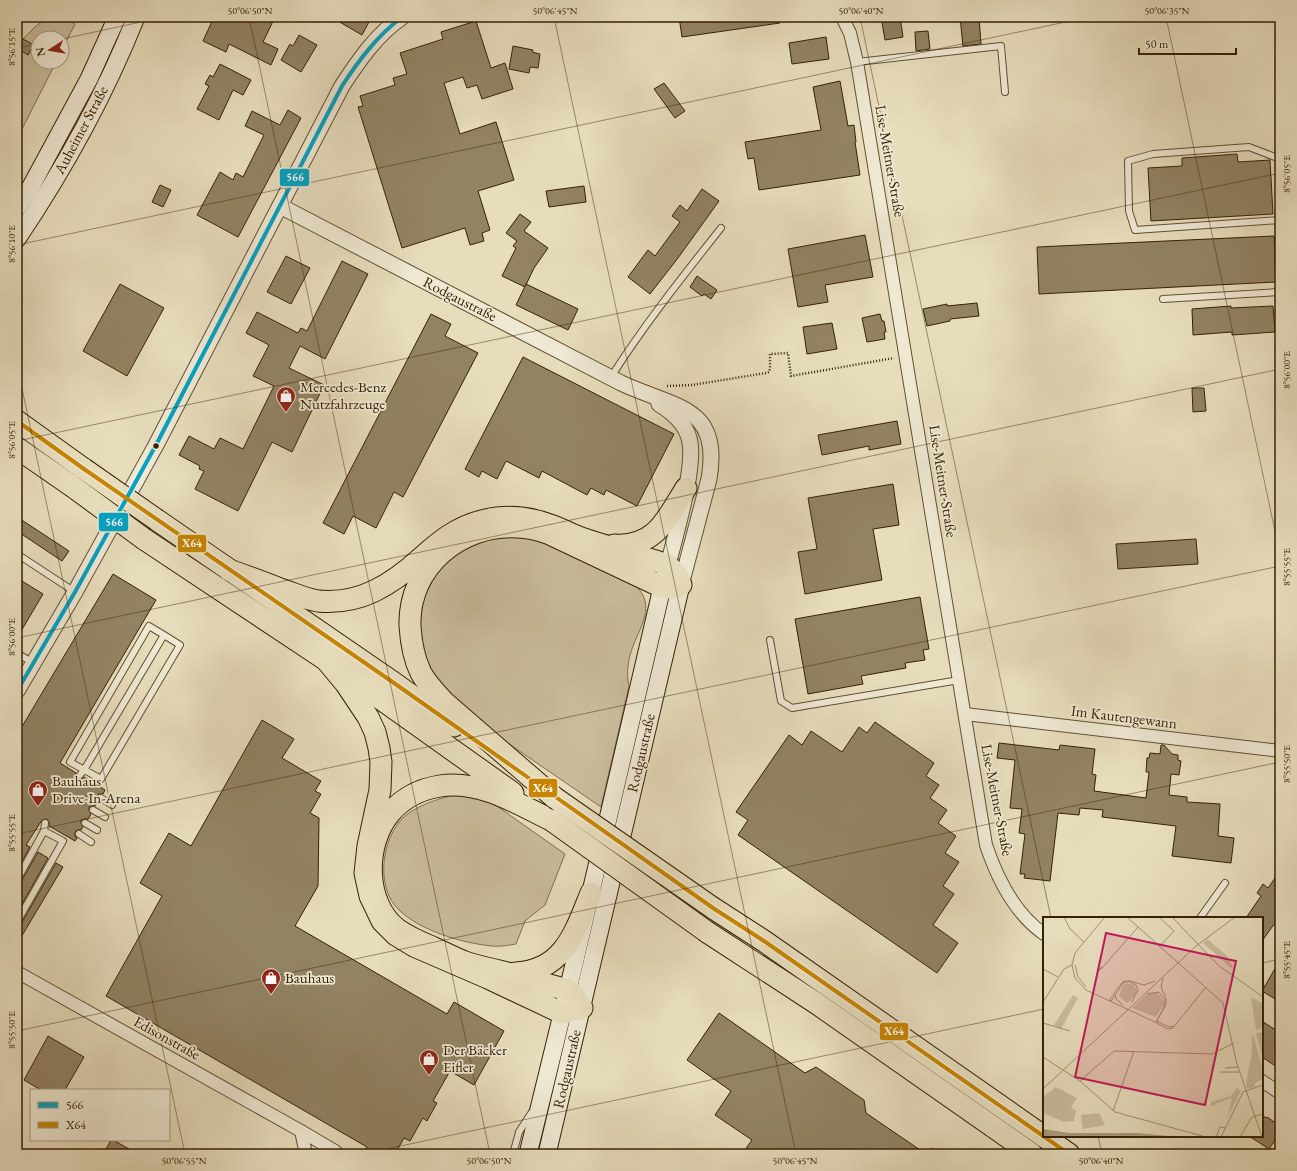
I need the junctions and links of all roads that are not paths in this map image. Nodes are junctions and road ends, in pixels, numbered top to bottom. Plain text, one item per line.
1 (116, 17) edge
2 (136, 17) edge
3 (402, 17) edge
4 (842, 17) edge
5 (857, 62) junction
6 (1005, 92) dead end
7 (1280, 161) edge
8 (280, 206) junction
9 (17, 208) edge
10 (1280, 220) edge
11 (721, 228) dead end
12 (17, 239) edge
13 (1280, 292) edge
14 (1163, 299) dead end
15 (610, 377) junction
16 (640, 391) junction
17 (17, 421) edge
18 (17, 448) edge
19 (686, 488) junction
20 (600, 544) junction
21 (17, 554) edge
22 (668, 565) junction
23 (230, 570) junction
24 (671, 586) junction
25 (76, 592) junction
26 (164, 635) junction
27 (770, 640) dead end
28 (17, 654) edge
29 (326, 660) junction
30 (33, 663) junction
31 (959, 680) junction
32 (18, 685) edge
33 (965, 714) junction
34 (1280, 751) edge
35 (82, 773) junction
36 (101, 798) dead end
37 (556, 798) junction
38 (112, 805) dead end
39 (93, 810) dead end
40 (105, 817) dead end
41 (551, 820) junction
42 (45, 823) dead end
43 (86, 823) dead end
44 (97, 830) dead end
45 (44, 831) junction
46 (79, 834) dead end
47 (91, 842) dead end
48 (17, 880) edge
49 (1225, 883) dead end
50 (591, 893) junction
51 (1201, 917) edge
52 (17, 922) edge
53 (1043, 933) edge
54 (17, 972) edge
55 (509, 973) junction
56 (568, 990) junction
57 (582, 1008) junction
58 (562, 1013) junction
59 (1263, 1082) edge
60 (1280, 1093) edge
61 (541, 1099) junction
62 (301, 1131) junction
63 (1043, 1136) edge
64 (1045, 1137) edge
65 (306, 1154) edge
66 (338, 1154) edge
67 (513, 1154) edge
68 (528, 1154) edge
69 (547, 1154) edge
70 (1032, 1154) edge
71 (1069, 1154) edge

1 - 9 main road, Auheimer Straße
2 - 12 main road, Auheimer Straße
3 - 8 street
4 - 5 street, Lise-Meitner-Straße
5 - 6 lane
5 - 31 street, Lise-Meitner-Straße
7 - 10 lane
8 - 15 street, Rodgaustraße
8 - 25 street
11 - 15 lane
13 - 14 lane
15 - 16 street, Rodgaustraße
16 - 19 street, Rodgaustraße
16 - 24 street, Rodgaustraße
17 - 23 highway, bridge
18 - 29 highway, bridge
19 - 20 highway
19 - 22 street, Rodgaustraße
20 - 22 highway
20 - 23 highway
21 - 25 lane
22 - 24 highway
23 - 37 highway
24 - 37 highway
24 - 50 main road, Rodgaustraße
24 - 57 main road, Rodgaustraße
25 - 30 street
26 - 35 lane
26 - 35 lane
26 - 35 lane
27 - 31 lane
28 - 30 lane
29 - 41 highway
29 - 58 highway
30 - 32 street
31 - 33 street, Lise-Meitner-Straße
33 - 34 street, Im Kautengewann
33 - 53 street, Lise-Meitner-Straße
36 - 38 lane
37 - 63 highway, bridge
39 - 40 lane
41 - 55 highway
41 - 70 highway, bridge
42 - 45 lane
43 - 44 lane
45 - 48 lane
45 - 52 lane
46 - 47 lane
49 - 51 lane
50 - 55 highway
50 - 56 main road, Rodgaustraße
54 - 62 street, Edisonstraße
55 - 56 highway
56 - 57 highway
56 - 58 main road, Rodgaustraße
57 - 58 highway
57 - 69 main road, Rodgaustraße
58 - 61 main road, Rodgaustraße
59 - 60 street
61 - 67 lane
61 - 68 main road, Rodgaustraße
62 - 65 street
62 - 66 street, Edisonstraße
64 - 71 highway, bridge

